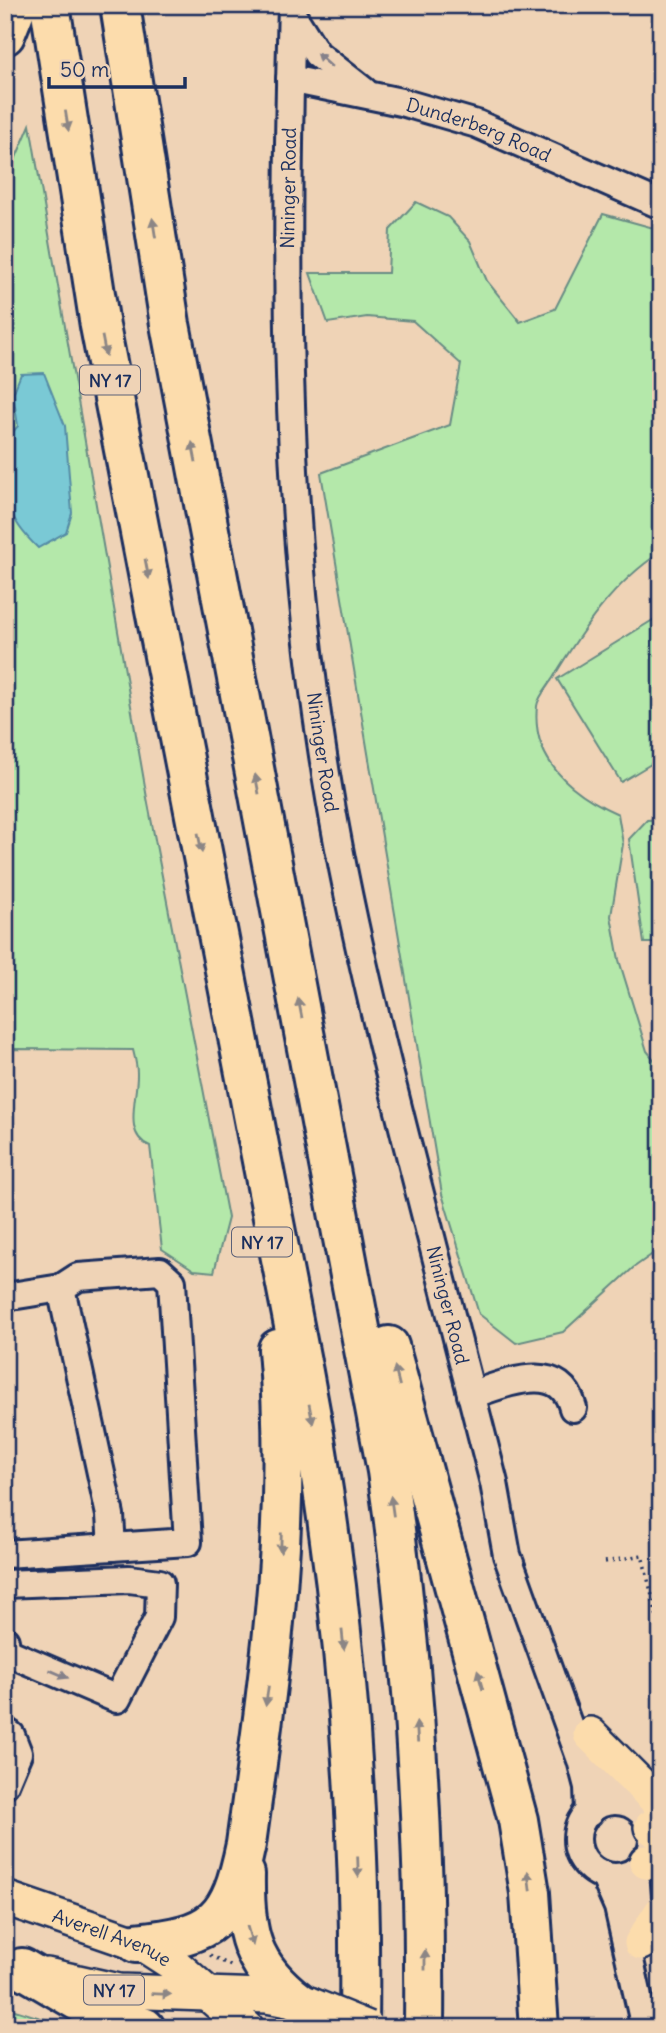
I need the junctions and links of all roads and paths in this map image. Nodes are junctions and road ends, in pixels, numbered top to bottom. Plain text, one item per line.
1 (16, 5) edge
2 (50, 5) edge
3 (120, 5) edge
4 (292, 9) edge
5 (5, 35) edge
6 (290, 79) junction
7 (368, 94) junction
8 (661, 205) edge
9 (233, 1011) junction
10 (313, 1075) junction
11 (61, 1287) junction
12 (5, 1297) edge
13 (471, 1395) junction
14 (572, 1408) dead end
15 (494, 1483) junction
16 (160, 1544) junction
17 (112, 1547) junction
18 (5, 1554) edge
19 (606, 1562) dead end
20 (129, 1579) junction
21 (160, 1583) junction
22 (5, 1584) edge
23 (5, 1600) edge
24 (661, 1633) edge
25 (5, 1641) edge
26 (5, 1731) edge
27 (590, 1734) junction
28 (5, 1784) edge
29 (626, 1801) junction
30 (589, 1813) junction
31 (246, 1844) junction
32 (652, 1844) edge
33 (604, 1875) junction
34 (5, 1898) edge
35 (661, 1912) edge
36 (136, 1942) junction
37 (641, 1943) junction
38 (534, 1949) junction
39 (207, 1954) dead end
40 (14, 1965) edge
41 (240, 1971) dead end
42 (209, 1994) junction
43 (304, 2003) junction
44 (145, 2028) edge
45 (247, 2028) edge
46 (359, 2028) edge
47 (368, 2028) edge
48 (424, 2028) edge
49 (525, 2028) edge
50 (539, 2028) edge
51 (646, 2028) edge

1 - 5 highway
2 -> 9 highway, NY 17
10 -> 3 highway
4 - 6 street, Nininger Road
7 -> 4 street
6 - 7 street, Dunderberg Road
6 - 13 street, Nininger Road
7 - 8 street, Dunderberg Road
9 -> 31 highway, NY 17
9 -> 46 highway
38 -> 10 highway
48 -> 10 highway
11 - 12 street
11 - 16 street
11 - 17 street
13 - 14 street
13 - 15 street, Nininger Road
15 - 27 street, Nininger Road
15 - 30 street, Nininger Road
16 - 17 street
16 - 21 street
17 - 18 street
19 - 24 path
20 - 21 street
20 - 22 street
20 - 23 street
25 -> 21 street
26 - 28 street
27 - 29 street, Nininger Road
27 - 32 main road
29 - 30 street
29 - 32 street, Nininger Road
30 - 33 street
31 - 36 highway, NY 17
31 -> 43 highway
32 - 33 street
32 - 37 street
33 - 51 street
34 - 36 main road, Averell Avenue / NY 17
35 - 37 main road
36 - 42 main road, Averell Avenue / NY 17
37 - 51 street
38 - 49 highway
38 - 50 highway
39 - 41 path
40 -> 42 main road, Averell Avenue / NY 17
40 - 44 highway
42 - 43 main road, Averell Avenue / NY 17
42 - 45 main road, Averell Avenue / NY 17
43 - 47 main road, Averell Avenue / NY 17, bridge

